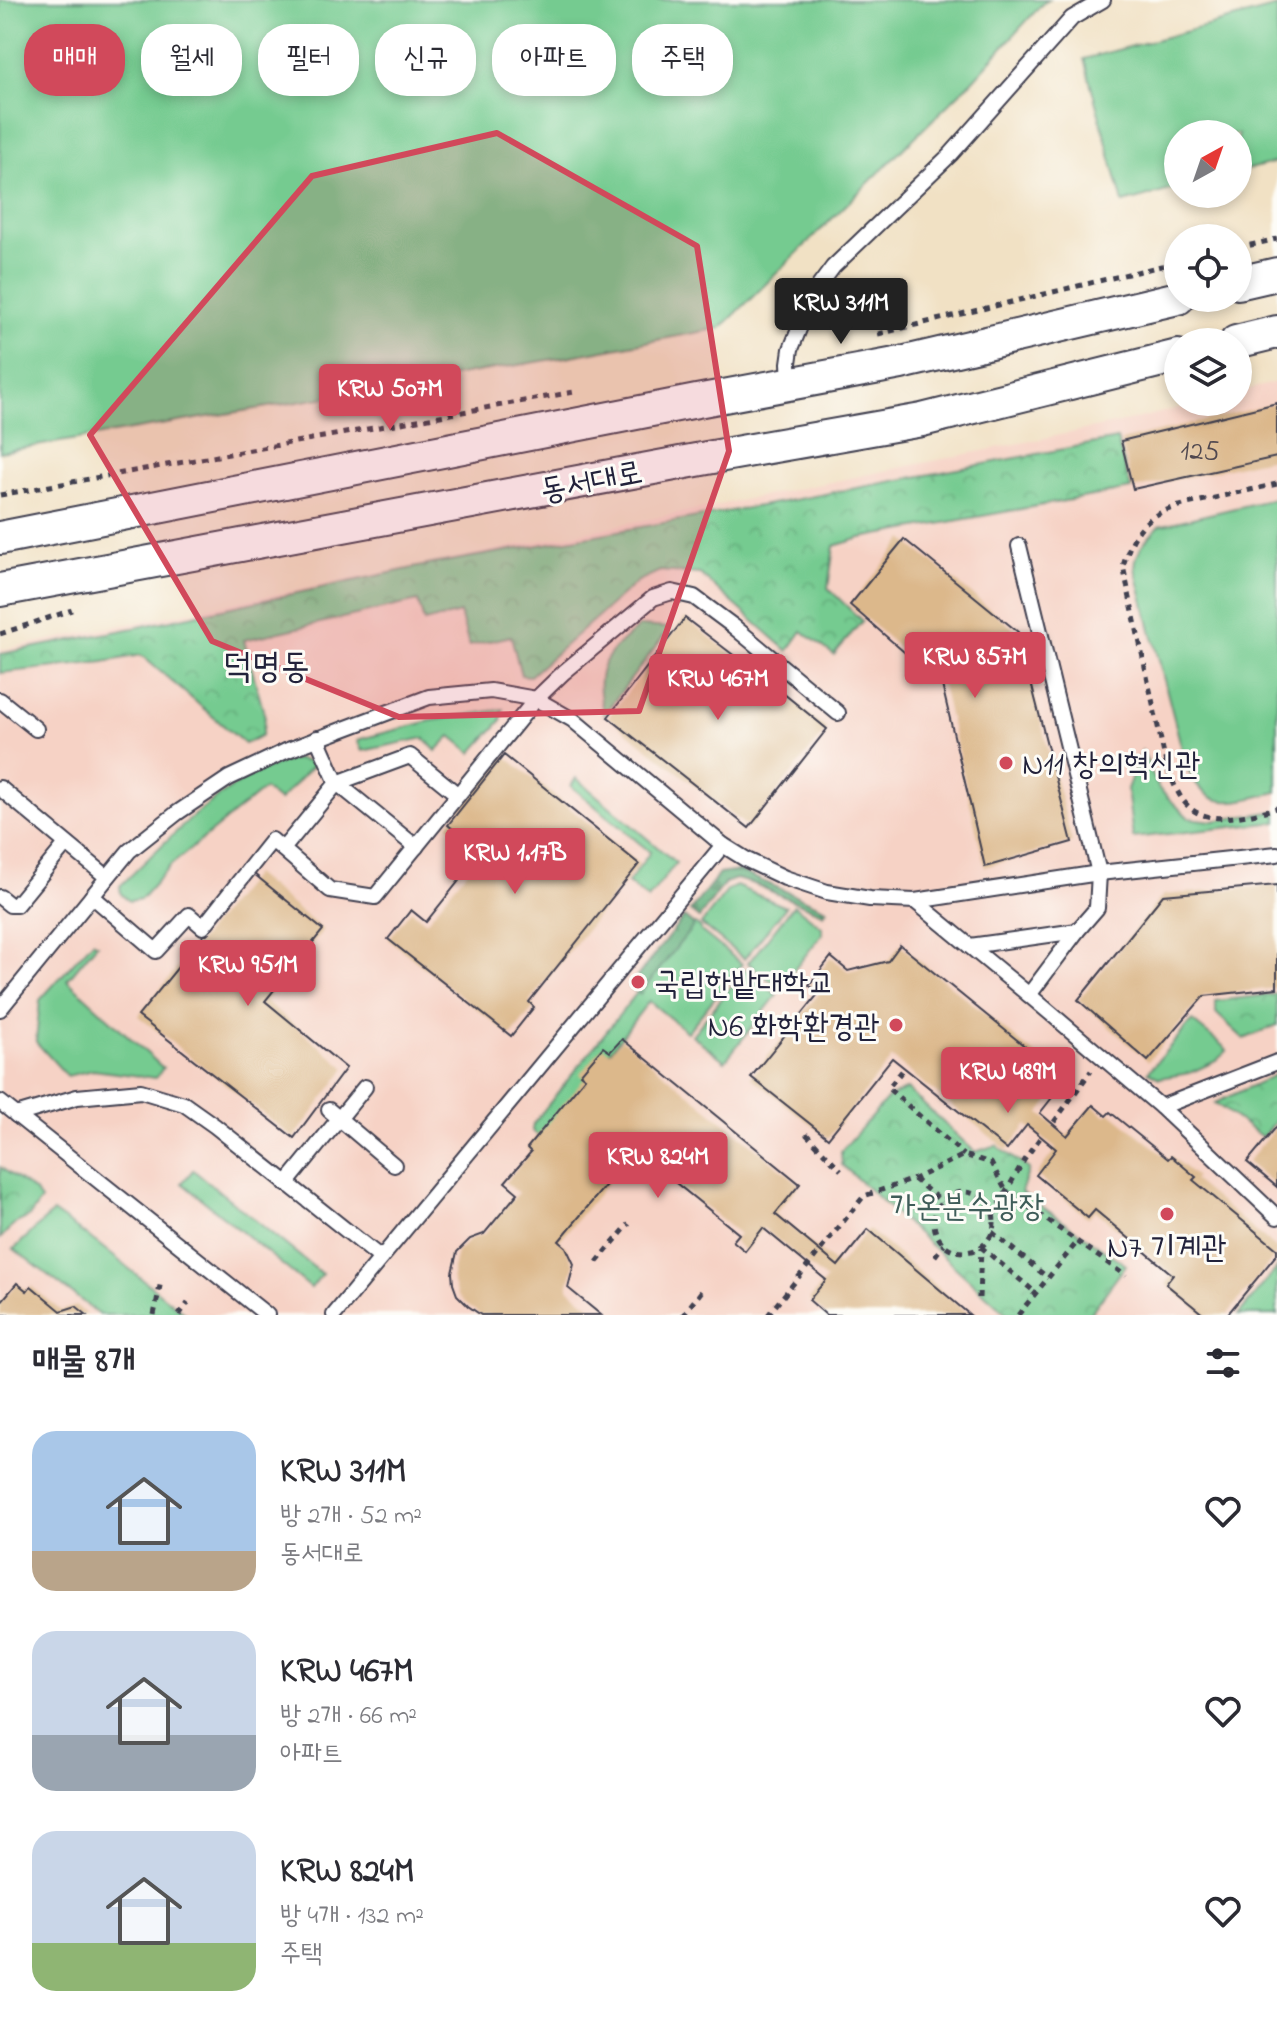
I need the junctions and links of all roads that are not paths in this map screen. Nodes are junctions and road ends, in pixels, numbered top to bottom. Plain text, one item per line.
1 (1103, 0) edge
2 (1277, 274) edge
3 (1252, 280) edge
4 (1164, 301) edge
5 (1277, 332) edge
6 (1252, 338) edge
7 (1164, 360) edge
8 (790, 384) junction
9 (0, 538) edge
10 (1019, 546) dead end
11 (0, 590) edge
12 (536, 699) junction
13 (0, 700) edge
14 (838, 713) dead end
15 (36, 729) dead end
16 (317, 738) junction
17 (337, 783) junction
18 (0, 788) edge
19 (458, 795) junction
20 (66, 844) junction
21 (723, 845) junction
22 (416, 847) junction
23 (283, 849) junction
24 (1277, 854) edge
25 (1099, 873) junction
26 (107, 877) junction
27 (92, 896) junction
28 (0, 897) edge
29 (915, 901) junction
30 (1077, 931) junction
31 (970, 946) junction
32 (1029, 995) junction
33 (0, 1009) edge
34 (1277, 1062) edge
35 (365, 1087) dead end
36 (0, 1102) edge
37 (1161, 1107) junction
38 (334, 1114) junction
39 (16, 1115) junction
40 (394, 1165) dead end
41 (286, 1184) junction
42 (1277, 1217) edge
43 (381, 1258) junction
44 (267, 1315) edge
45 (334, 1315) edge

1 - 8 lane
2 - 3 street
4 - 8 street, 동서대로
5 - 6 street
7 - 11 street, 동서대로
8 - 9 street, 동서대로
10 - 25 lane
12 - 14 lane
12 - 16 lane
12 - 19 lane
12 - 21 lane
13 - 15 lane
16 - 17 lane
16 - 26 lane
17 - 19 lane
17 - 22 lane
17 - 23 lane
18 - 20 lane
19 - 22 lane
20 - 26 lane
20 - 28 lane
21 - 29 lane
21 - 43 lane
22 - 23 lane
23 - 27 lane
24 - 25 lane
25 - 29 lane
25 - 30 lane
26 - 27 lane
27 - 33 lane
29 - 31 lane
30 - 31 lane
30 - 32 lane
31 - 32 lane
32 - 37 lane
34 - 37 lane
35 - 38 lane
36 - 39 lane
37 - 42 lane
38 - 40 lane
38 - 41 lane
39 - 41 lane
39 - 44 lane
41 - 43 lane
43 - 45 lane

